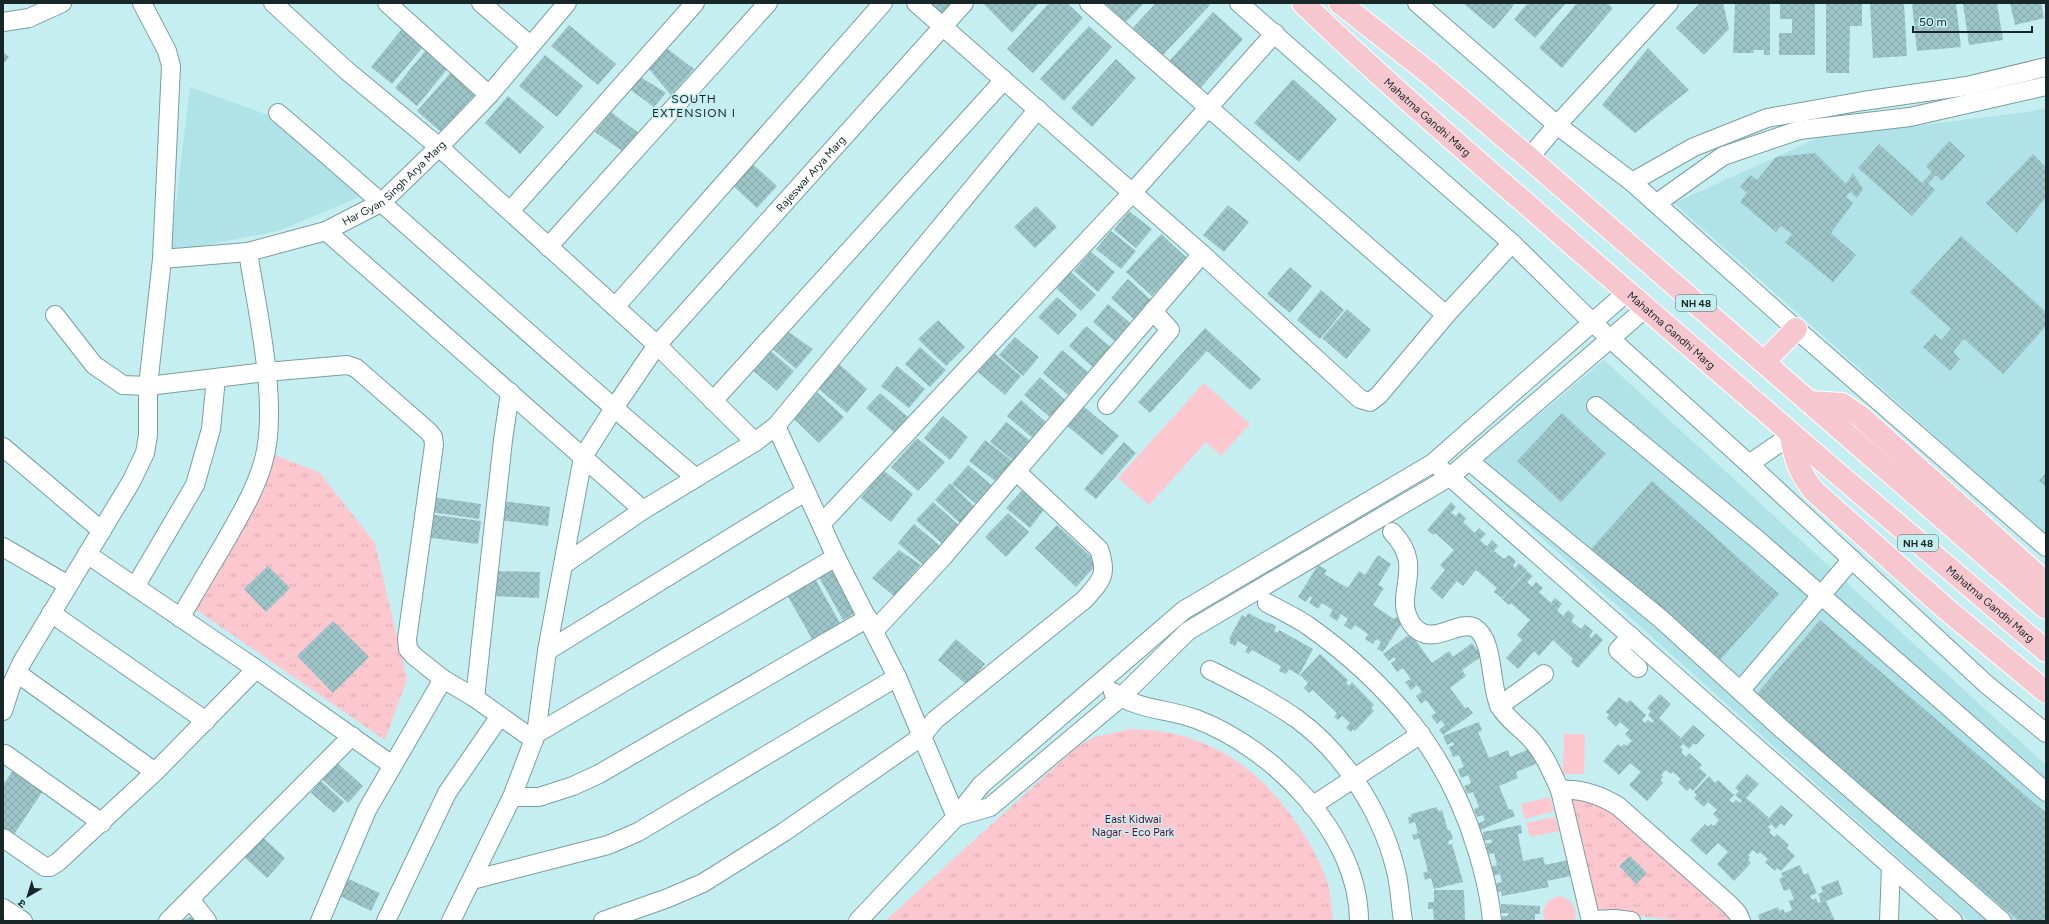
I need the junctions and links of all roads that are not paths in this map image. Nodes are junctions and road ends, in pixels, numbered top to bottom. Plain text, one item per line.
1 (62, 3) edge
2 (142, 3) edge
3 (273, 3) edge
4 (387, 3) edge
5 (481, 3) edge
6 (567, 3) edge
7 (695, 3) edge
8 (768, 3) edge
9 (883, 3) edge
10 (916, 3) edge
11 (964, 3) edge
12 (1090, 3) edge
13 (1239, 3) edge
14 (1303, 3) edge
15 (1340, 3) edge
16 (1417, 3) edge
17 (1669, 3) edge
18 (3, 22) edge
19 (943, 26) junction
20 (1275, 33) junction
21 (530, 45) junction
22 (2046, 67) edge
23 (1004, 80) junction
24 (2046, 86) edge
25 (489, 95) junction
26 (1210, 108) junction
27 (1038, 109) junction
28 (278, 114) dead end
29 (1557, 124) junction
30 (439, 147) junction
31 (1529, 158) junction
32 (1632, 182) junction
33 (1132, 193) junction
34 (382, 202) junction
35 (1656, 203) junction
36 (510, 211) junction
37 (326, 231) junction
38 (1512, 243) junction
39 (548, 247) junction
40 (248, 252) junction
41 (1202, 254) junction
42 (162, 259) junction
43 (1627, 292) junction
44 (615, 307) junction
45 (1646, 308) junction
46 (1153, 311) junction
47 (55, 316) dead end
48 (1446, 316) junction
49 (1593, 323) junction
50 (1796, 329) junction
51 (1611, 339) junction
52 (657, 345) junction
53 (1764, 362) junction
54 (266, 372) junction
55 (216, 378) junction
56 (148, 386) junction
57 (510, 392) junction
58 (713, 401) junction
59 (1810, 402) junction
60 (1107, 405) dead end
61 (1596, 406) dead end
62 (614, 408) junction
63 (776, 426) junction
64 (1791, 435) junction
65 (755, 442) junction
66 (3, 447) edge
67 (583, 457) junction
68 (1469, 460) junction
69 (1433, 462) junction
70 (1749, 464) junction
71 (1017, 472) junction
72 (1451, 476) junction
73 (696, 478) junction
74 (805, 492) junction
75 (643, 510) junction
76 (822, 523) junction
77 (102, 531) junction
78 (1392, 532) dead end
79 (3, 547) edge
80 (2046, 547) edge
81 (87, 554) junction
82 (836, 557) junction
83 (1852, 559) junction
84 (563, 564) junction
85 (2046, 583) edge
86 (68, 585) junction
87 (135, 587) junction
88 (1820, 595) junction
89 (1267, 603) dead end
90 (2046, 608) edge
91 (51, 613) junction
92 (180, 618) junction
93 (871, 625) junction
94 (1631, 636) junction
95 (547, 651) junction
96 (2046, 651) edge
97 (1638, 668) dead end
98 (256, 669) junction
99 (1210, 670) dead end
100 (17, 672) junction
101 (1544, 674) dead end
102 (897, 677) junction
103 (443, 679) junction
104 (1099, 682) junction
105 (1740, 691) junction
106 (2046, 692) edge
107 (475, 698) junction
108 (1120, 698) junction
109 (1499, 706) junction
110 (3, 711) edge
111 (1766, 714) junction
112 (500, 716) junction
113 (206, 721) junction
114 (2046, 733) edge
115 (1421, 734) junction
116 (352, 736) junction
117 (921, 736) junction
118 (535, 737) junction
119 (5, 754) dead end
120 (1794, 754) dead end
121 (392, 765) junction
122 (155, 772) junction
123 (1355, 779) junction
124 (1560, 790) junction
125 (2046, 792) edge
126 (512, 797) junction
127 (1312, 806) junction
128 (956, 817) junction
129 (102, 823) junction
130 (3, 838) edge
131 (1845, 840) dead end
132 (1885, 860) junction
133 (1931, 860) junction
134 (472, 880) junction
135 (190, 899) junction
136 (1963, 900) dead end
137 (3, 908) edge
138 (1591, 920) edge
139 (23, 921) edge
140 (168, 921) edge
141 (207, 921) edge
142 (320, 921) edge
143 (386, 921) edge
144 (451, 921) edge
145 (603, 921) edge
146 (858, 921) edge
147 (1359, 921) edge
148 (1403, 921) edge
149 (1492, 921) edge
150 (1631, 921) edge
151 (1741, 921) edge
152 (1889, 921) edge
153 (1953, 921) edge
154 (2002, 921) edge

1 - 18 street
2 - 42 street
3 - 30 street
4 - 25 street
5 - 21 street
6 - 21 street, Har Gyan Singh Arya Marg
7 - 36 street
8 - 39 street
9 - 44 street
10 - 19 street
11 - 19 street, Rajeswar Arya Marg
12 - 26 street
13 - 20 street
14 - 43 main road, Mahatma Gandhi Marg / NH 48
15 - 31 main road, NH 48
16 - 29 street
17 - 29 street
19 - 23 street
19 - 52 street, Rajeswar Arya Marg
20 - 26 street
20 - 38 street
21 - 25 street, Har Gyan Singh Arya Marg
22 - 32 street
23 - 27 street
23 - 58 street
24 - 35 street
25 - 30 street, Har Gyan Singh Arya Marg
26 - 33 street
26 - 48 street
27 - 33 street
27 - 63 street
28 - 34 street
29 - 31 street
29 - 32 street
30 - 34 street, Har Gyan Singh Arya Marg
30 - 36 street
31 - 53 main road, NH 48
32 - 35 street
33 - 41 street
33 - 76 street
34 - 37 street, Har Gyan Singh Arya Marg
34 - 62 street
35 - 50 street
36 - 39 street
37 - 40 street, Har Gyan Singh Arya Marg
37 - 57 street
38 - 48 street
38 - 49 street
39 - 44 street
40 - 42 street, Har Gyan Singh Arya Marg
40 - 54 street
41 - 46 street
41 - 48 street
42 - 56 street
43 - 45 main road, Mahatma Gandhi Marg / NH 48
43 - 49 street
44 - 52 street
45 - 51 street
45 - 64 main road, Mahatma Gandhi Marg / NH 48
46 - 60 street
46 - 71 street
47 - 56 street
49 - 51 street
49 - 69 street
50 - 53 main road
50 - 80 street
51 - 68 street
51 - 70 street
52 - 58 street
52 - 62 street, Rajeswar Arya Marg
53 - 59 main road, NH 48
54 - 55 street
54 - 92 street
54 - 103 street
55 - 56 street
55 - 87 street
56 - 77 street
57 - 67 street
57 - 107 street
58 - 65 street
59 - 85 main road
59 - 90 main road, NH 48
61 - 88 street
62 - 67 street, Rajeswar Arya Marg
62 - 73 street
63 - 65 street
63 - 74 street
64 - 70 street
64 - 96 main road, Mahatma Gandhi Marg / NH 48
64 - 106 main road
65 - 73 street
66 - 77 street
67 - 75 street
67 - 84 street
68 - 72 street
68 - 105 street
69 - 72 street
69 - 104 street
70 - 83 street
71 - 93 street
71 - 117 street
72 - 94 street
72 - 108 street
73 - 75 street
74 - 76 street
74 - 95 street
75 - 84 street
76 - 82 street
77 - 81 street
78 - 109 street
79 - 86 street
81 - 86 street
81 - 87 street
82 - 93 street
82 - 118 street
83 - 88 street
83 - 114 street
84 - 95 street
86 - 91 street
87 - 92 street
88 - 105 street
88 - 125 street
89 - 115 street
91 - 100 street
91 - 113 street
92 - 98 street
93 - 102 street
93 - 126 street
94 - 97 street
94 - 132 street
95 - 118 street
98 - 113 street
98 - 116 street
99 - 123 street
100 - 110 street
100 - 122 street
101 - 109 street
102 - 117 street
102 - 134 street
103 - 107 street
103 - 121 street
104 - 108 street
104 - 128 street
105 - 111 street
107 - 112 street
108 - 127 street
108 - 128 street
109 - 124 street
111 - 120 street
111 - 133 street
112 - 118 street
112 - 143 street
113 - 122 street
115 - 123 street
115 - 149 street
116 - 121 street
116 - 135 street
117 - 128 street
117 - 145 street
118 - 126 street
119 - 129 street
121 - 142 street
122 - 129 street
123 - 127 street
123 - 148 street
124 - 138 street
124 - 151 street
126 - 134 street
127 - 147 street
128 - 146 street
129 - 130 street
131 - 132 street
132 - 152 street
132 - 153 street
133 - 136 street
133 - 154 street
134 - 144 street
135 - 140 street
135 - 141 street
137 - 139 street
138 - 150 street

